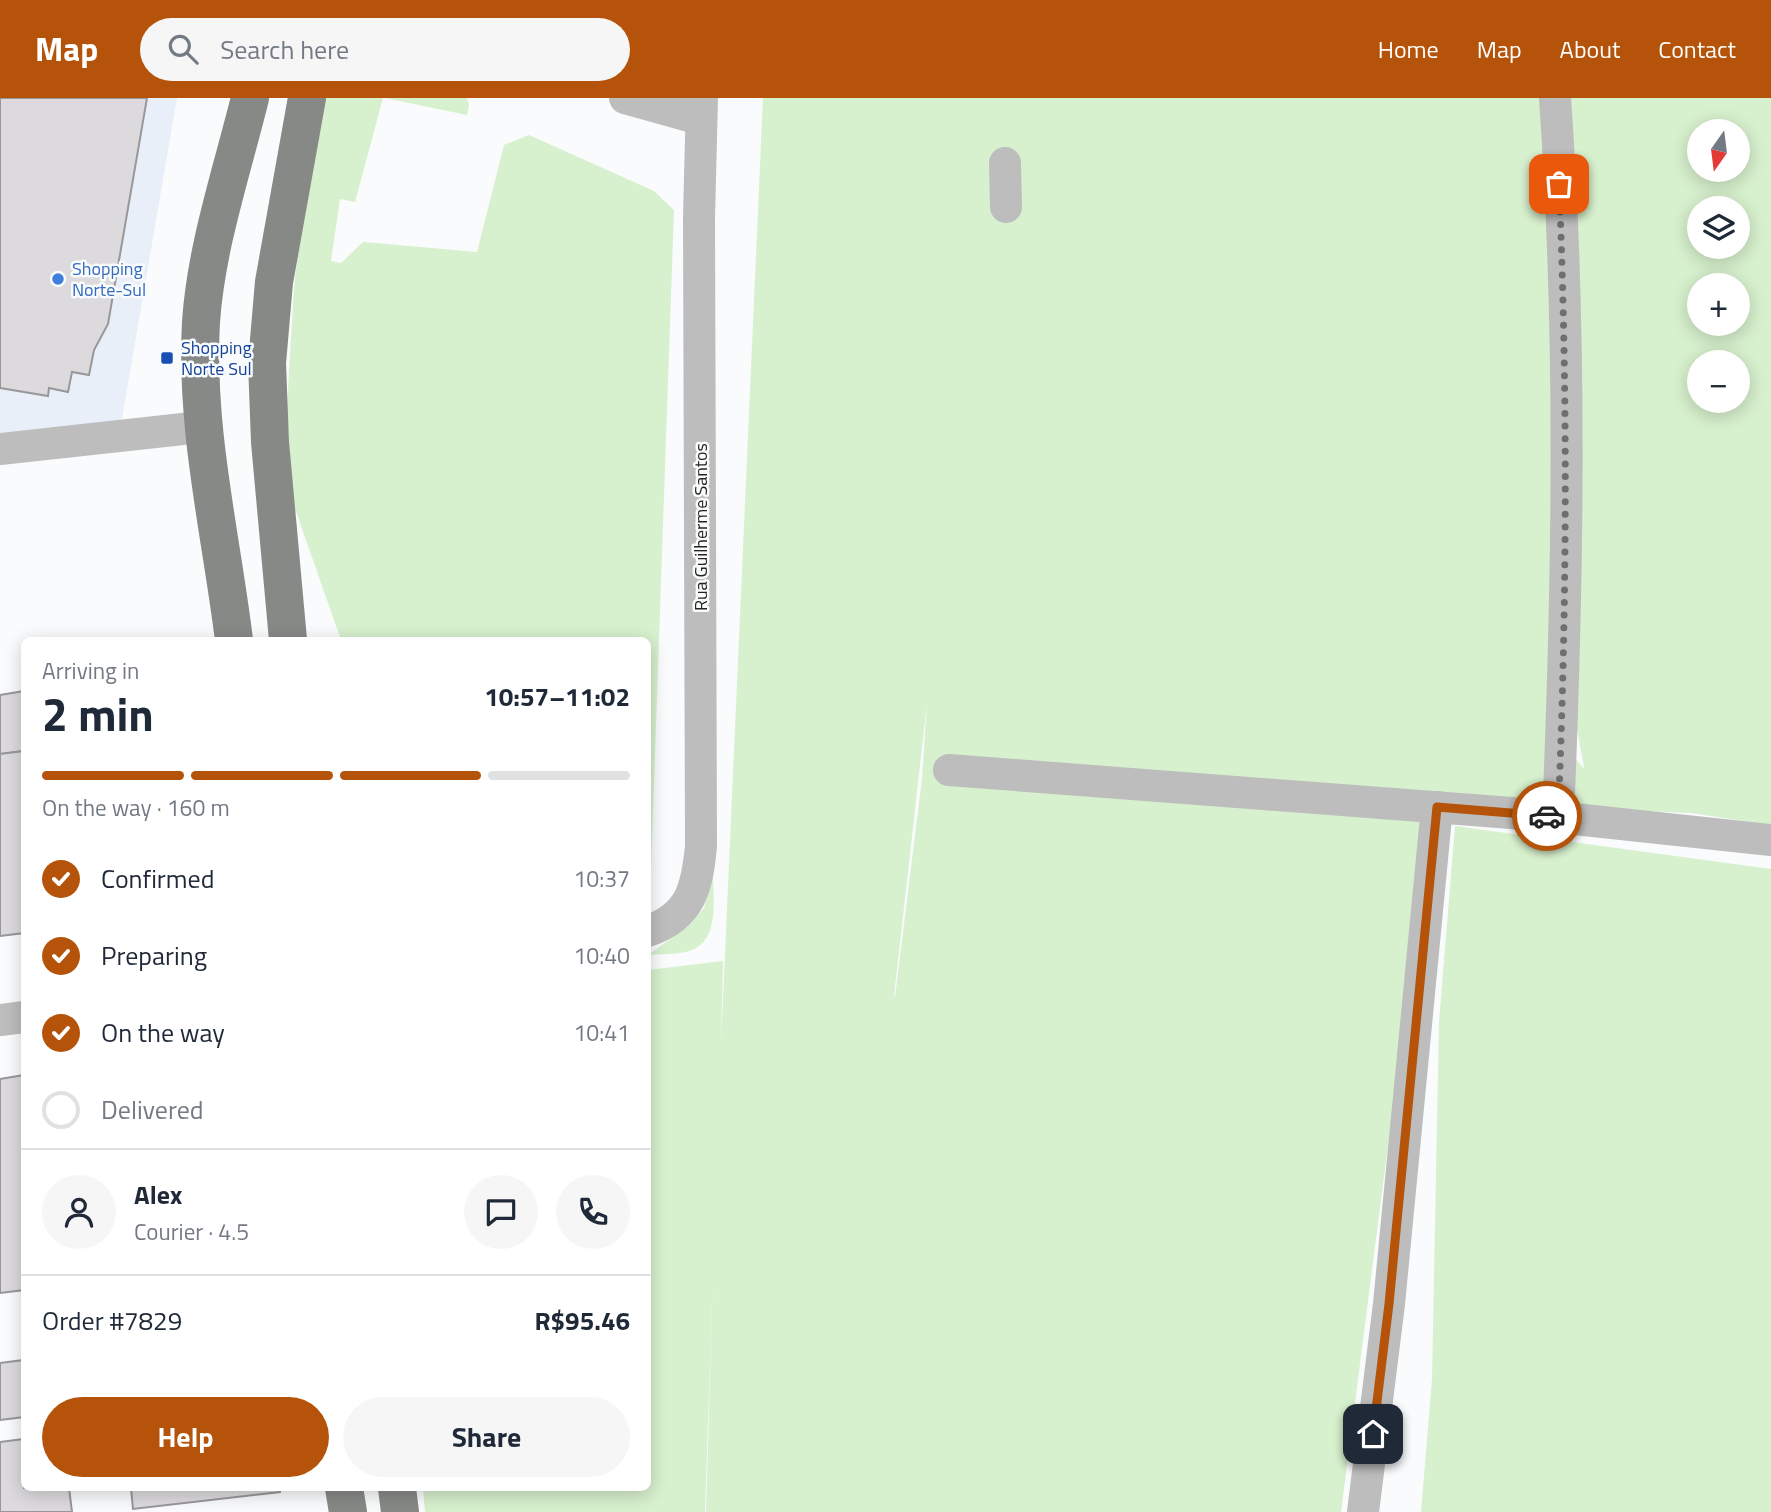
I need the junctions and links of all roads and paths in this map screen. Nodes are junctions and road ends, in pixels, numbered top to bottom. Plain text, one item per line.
1 (250, 98) edge
2 (307, 98) edge
3 (625, 98) edge
4 (1556, 98) edge
5 (701, 108) edge
6 (1005, 163) dead end
7 (1006, 207) dead end
8 (201, 427) junction
9 (0, 449) edge
10 (233, 637) edge
11 (288, 637) edge
12 (948, 770) dead end
13 (1437, 807) junction
14 (1558, 818) junction
15 (1771, 840) edge
16 (651, 930) edge
17 (21, 1017) edge
18 (0, 1020) edge
19 (344, 1491) edge
20 (397, 1491) edge
21 (348, 1512) edge
22 (400, 1512) edge
23 (1363, 1512) edge

1 - 8 main road
2 - 11 main road
3 - 5 street
4 - 14 street
5 - 16 street, Rua Guilherme Santos
6 - 7 street
8 - 9 street
8 - 10 main road
12 - 13 street
13 - 14 street
13 - 23 street
14 - 15 street
17 - 18 street
19 - 21 main road
20 - 22 main road

